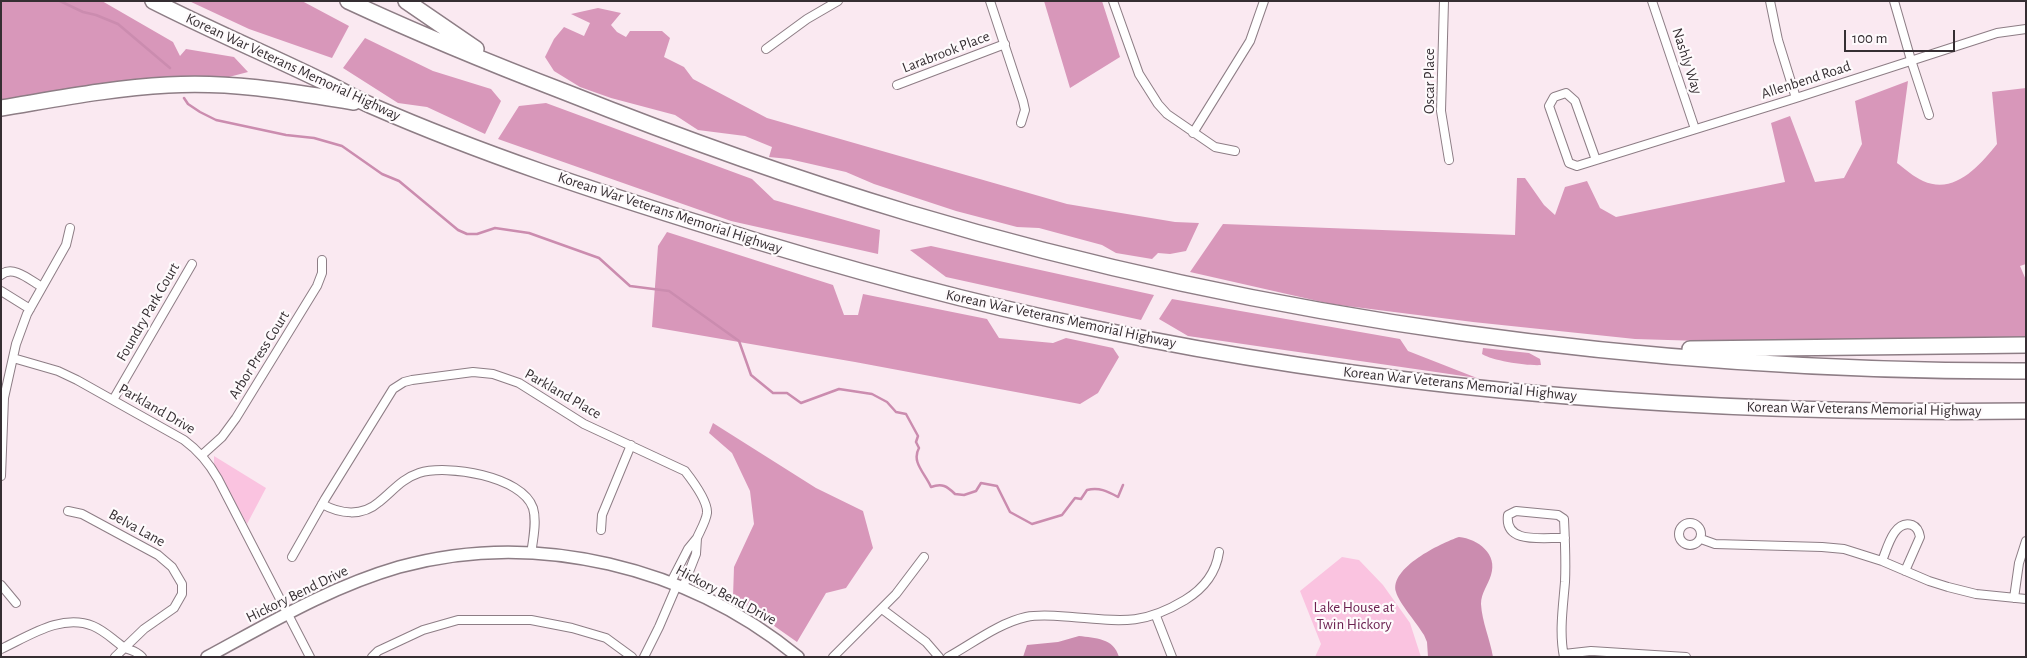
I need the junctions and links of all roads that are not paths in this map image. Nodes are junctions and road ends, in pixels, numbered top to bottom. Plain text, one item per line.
1 (152, 1) edge
2 (348, 1) edge
3 (406, 1) edge
4 (838, 1) edge
5 (990, 1) edge
6 (1112, 1) edge
7 (1264, 1) edge
8 (1444, 1) edge
9 (1652, 1) edge
10 (1770, 1) edge
11 (1894, 1) edge
12 (2026, 29) edge
13 (1005, 44) junction
14 (766, 49) dead end
15 (1911, 60) junction
16 (511, 71) junction
17 (897, 85) dead end
18 (1796, 98) junction
19 (370, 105) junction
20 (1, 108) edge
21 (1929, 115) dead end
22 (1021, 123) dead end
23 (1695, 129) junction
24 (1194, 133) junction
25 (1235, 151) dead end
26 (1449, 160) dead end
27 (1596, 160) junction
28 (70, 228) dead end
29 (322, 260) dead end
30 (192, 264) dead end
31 (1, 275) edge
32 (42, 287) junction
33 (1, 290) edge
34 (30, 309) junction
35 (2026, 345) edge
36 (1575, 346) junction
37 (13, 358) junction
38 (2026, 371) edge
39 (113, 400) junction
40 (2022, 411) edge
41 (631, 445) junction
42 (202, 455) junction
43 (1, 476) edge
44 (322, 504) junction
45 (68, 511) dead end
46 (601, 530) dead end
47 (697, 538) junction
48 (1565, 538) junction
49 (1700, 539) dead end
50 (2026, 540) edge
51 (1219, 552) dead end
52 (532, 554) junction
53 (292, 557) dead end
54 (924, 558) dead end
55 (1882, 561) junction
56 (1905, 572) junction
57 (1, 585) edge
58 (677, 585) junction
59 (2014, 598) junction
60 (2026, 599) edge
61 (16, 603) dead end
62 (882, 609) junction
63 (287, 612) junction
64 (1156, 616) junction
65 (124, 648) junction
66 (1, 649) edge
67 (1564, 656) edge
68 (115, 657) edge
69 (127, 657) edge
70 (142, 657) edge
71 (207, 657) edge
72 (310, 657) edge
73 (372, 657) edge
74 (632, 657) edge
75 (644, 657) edge
76 (798, 657) edge
77 (833, 657) edge
78 (939, 657) edge
79 (948, 657) edge
80 (1172, 657) edge
81 (1686, 657) edge

1 - 19 highway, Korean War Veterans Memorial Highway
2 - 16 highway
3 - 16 highway
4 - 14 street
5 - 13 street
6 - 24 street
7 - 24 street
8 - 26 street, Oscar Place
9 - 23 street, Nashly Way
10 - 18 street
11 - 15 street
12 - 15 street, Allenbend Road
13 - 17 street, Larabrook Place
13 - 22 street
15 - 18 street, Allenbend Road
15 - 21 street
16 - 36 highway
18 - 23 street, Allenbend Road
19 - 20 highway
19 - 40 highway, Korean War Veterans Memorial Highway
23 - 27 street, Allenbend Road
24 - 25 street
27 - 27 street, Allenbend Road
28 - 32 street
29 - 42 street, Arbor Press Court
30 - 39 street, Foundry Park Court
31 - 32 street
32 - 34 street
33 - 34 street
34 - 37 street
35 - 36 highway
36 - 38 highway
37 - 39 street, Parkland Drive
37 - 43 street
39 - 42 street, Parkland Drive
41 - 44 street, Parkland Place
41 - 46 street
41 - 47 street, Parkland Place
42 - 63 street, Parkland Drive
44 - 52 street
44 - 53 street, Parkland Place
45 - 65 street, Belva Lane
47 - 58 street, Parkland Place
47 - 58 street, Parkland Place
48 - 48 street
48 - 67 street
49 - 55 street
50 - 59 street
51 - 64 street
52 - 58 street, Hickory Bend Drive
52 - 63 street, Hickory Bend Drive
54 - 62 street
55 - 56 street
55 - 56 street
56 - 59 street
57 - 61 street
58 - 75 street
58 - 76 street, Hickory Bend Drive
59 - 60 street
62 - 77 street
62 - 78 street
63 - 71 street, Hickory Bend Drive
63 - 72 street, Parkland Drive
64 - 79 street
64 - 80 street
65 - 66 street
65 - 68 street
65 - 69 street
65 - 70 street
67 - 81 street
73 - 74 street

